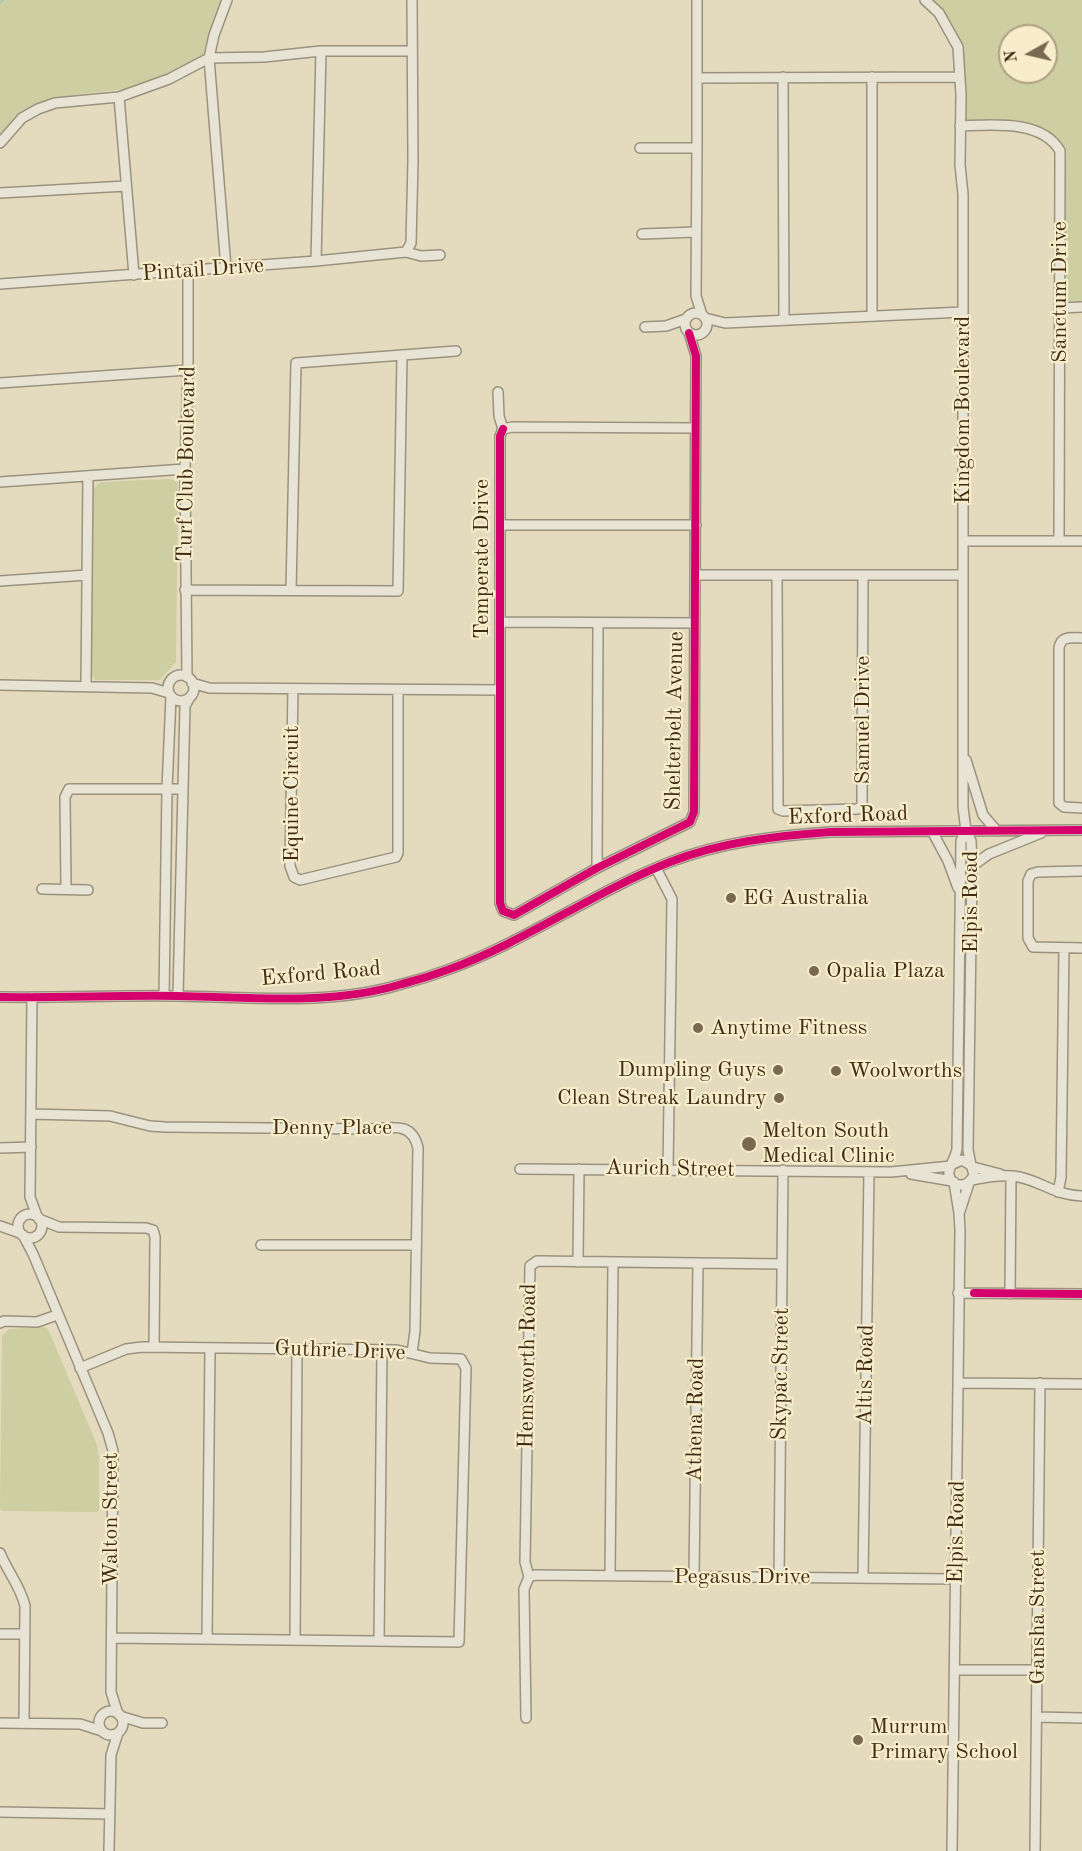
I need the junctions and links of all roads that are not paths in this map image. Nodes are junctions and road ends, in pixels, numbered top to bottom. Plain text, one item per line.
1 (226, 0) edge
2 (412, 0) edge
3 (697, 0) edge
4 (925, 0) edge
5 (321, 51) junction
6 (412, 51) junction
7 (209, 58) junction
8 (783, 77) junction
9 (872, 77) junction
10 (960, 77) junction
11 (698, 78) junction
12 (119, 97) junction
13 (960, 126) junction
14 (0, 143) edge
15 (640, 148) dead end
16 (697, 148) junction
17 (126, 186) junction
18 (0, 194) edge
19 (696, 232) junction
20 (642, 234) dead end
21 (406, 252) junction
22 (440, 255) dead end
23 (316, 261) junction
24 (226, 268) junction
25 (188, 271) junction
26 (134, 275) junction
27 (0, 284) edge
28 (696, 296) junction
29 (1082, 307) edge
30 (1060, 308) junction
31 (963, 312) junction
32 (704, 316) junction
33 (872, 316) junction
34 (687, 318) junction
35 (784, 320) junction
36 (725, 323) junction
37 (666, 326) junction
38 (645, 327) dead end
39 (689, 332) junction
40 (704, 332) junction
41 (456, 351) dead end
42 (402, 355) junction
43 (696, 356) junction
44 (188, 370) junction
45 (0, 383) edge
46 (498, 392) dead end
47 (696, 428) junction
48 (503, 429) junction
49 (185, 468) junction
50 (88, 476) junction
51 (0, 482) edge
52 (500, 525) junction
53 (696, 525) junction
54 (963, 541) junction
55 (1059, 541) junction
56 (1082, 541) edge
57 (695, 574) junction
58 (87, 575) junction
59 (777, 575) junction
60 (863, 575) junction
61 (963, 575) junction
62 (0, 581) edge
63 (185, 590) junction
64 (291, 590) junction
65 (500, 622) junction
66 (598, 623) junction
67 (695, 623) junction
68 (1082, 638) edge
69 (186, 658) junction
70 (173, 678) junction
71 (190, 680) junction
72 (0, 685) edge
73 (87, 686) junction
74 (152, 688) junction
75 (209, 688) junction
76 (293, 688) junction
77 (398, 690) junction
78 (500, 690) junction
79 (170, 695) junction
80 (191, 696) junction
81 (963, 752) junction
82 (167, 789) junction
83 (182, 789) junction
84 (1082, 808) edge
85 (1082, 830) edge
86 (932, 831) junction
87 (966, 831) junction
88 (996, 831) junction
89 (1046, 831) junction
90 (972, 866) junction
91 (597, 868) junction
92 (656, 868) junction
93 (1082, 871) edge
94 (66, 888) junction
95 (42, 889) dead end
96 (88, 890) dead end
97 (960, 896) junction
98 (1064, 948) junction
99 (1082, 948) edge
100 (164, 996) junction
101 (178, 996) junction
102 (0, 997) edge
103 (32, 997) junction
104 (31, 1114) junction
105 (31, 1147) junction
106 (0, 1148) edge
107 (952, 1165) junction
108 (972, 1166) junction
109 (520, 1169) dead end
110 (579, 1169) junction
111 (668, 1169) junction
112 (783, 1170) junction
113 (870, 1172) junction
114 (891, 1172) junction
115 (1006, 1175) junction
116 (970, 1181) junction
117 (953, 1182) junction
118 (1058, 1192) junction
119 (1082, 1196) edge
120 (30, 1197) junction
121 (959, 1213) junction
122 (21, 1218) junction
123 (38, 1218) junction
124 (0, 1226) edge
125 (59, 1227) junction
126 (21, 1234) junction
127 (38, 1234) junction
128 (261, 1245) dead end
129 (416, 1245) junction
130 (33, 1254) junction
131 (578, 1262) junction
132 (613, 1262) junction
133 (698, 1263) junction
134 (782, 1264) junction
135 (958, 1293) junction
136 (1010, 1293) junction
137 (1082, 1294) edge
138 (57, 1315) junction
139 (0, 1323) edge
140 (154, 1347) junction
141 (210, 1348) junction
142 (297, 1349) junction
143 (382, 1350) junction
144 (412, 1353) junction
145 (80, 1368) junction
146 (958, 1383) junction
147 (1040, 1383) junction
148 (1082, 1384) edge
149 (0, 1553) edge
150 (610, 1575) junction
151 (694, 1576) junction
152 (529, 1577) junction
153 (779, 1577) junction
154 (863, 1578) junction
155 (956, 1579) junction
156 (0, 1634) edge
157 (25, 1634) junction
158 (112, 1638) junction
159 (207, 1639) junction
160 (295, 1640) junction
161 (379, 1641) junction
162 (955, 1670) junction
163 (1037, 1670) junction
164 (111, 1692) junction
165 (119, 1715) junction
166 (102, 1716) junction
167 (1037, 1717) junction
168 (526, 1718) dead end
169 (1082, 1718) edge
170 (0, 1723) edge
171 (24, 1723) junction
172 (143, 1723) junction
173 (162, 1723) dead end
174 (80, 1724) junction
175 (119, 1731) junction
176 (103, 1732) junction
177 (111, 1755) junction
178 (0, 1812) edge
179 (110, 1814) junction
180 (109, 1851) edge
181 (952, 1851) edge
182 (1035, 1851) edge

1 - 7 street
2 - 6 street
3 - 11 street
4 - 10 street, Kingdom Boulevard
5 - 6 street
5 - 7 street
5 - 23 street
6 - 21 street
7 - 12 street
7 - 24 street
8 - 9 street
8 - 11 street
8 - 35 street
9 - 10 street
9 - 33 street
10 - 13 street, Kingdom Boulevard
11 - 16 street
12 - 14 street
12 - 17 street
13 - 30 street, Sanctum Drive
13 - 31 street, Kingdom Boulevard
15 - 16 street
16 - 19 street
17 - 18 street
17 - 26 street
19 - 20 street
19 - 28 street
21 - 22 street, Pintail Drive
21 - 23 street, Pintail Drive
23 - 24 street, Pintail Drive
24 - 25 street, Pintail Drive
25 - 26 street, Pintail Drive
25 - 44 street, Turf Club Boulevard
26 - 27 street, Pintail Drive
28 - 32 street
28 - 34 street
29 - 30 street
30 - 55 street, Sanctum Drive
31 - 33 street
31 - 54 street, Kingdom Boulevard
32 - 34 street
32 - 36 street
32 - 40 street
33 - 35 street
34 - 37 street
34 - 39 street
35 - 36 street
36 - 40 street
37 - 38 street
37 - 39 street
39 - 40 street
39 - 43 street, Shelterbelt Avenue
40 - 43 street, Shelterbelt Avenue
41 - 42 street
42 - 64 street
42 - 64 street
43 - 47 street, Shelterbelt Avenue
44 - 45 street
44 - 49 street, Turf Club Boulevard
46 - 48 street, Temperate Drive
47 - 48 street
47 - 53 street, Shelterbelt Avenue
48 - 52 street, Temperate Drive
49 - 50 street
49 - 63 street, Turf Club Boulevard
50 - 51 street
50 - 58 street
52 - 53 street
52 - 65 street, Temperate Drive
53 - 57 street, Shelterbelt Avenue
54 - 55 street
54 - 61 street, Kingdom Boulevard
55 - 56 street
57 - 59 street
57 - 67 street, Shelterbelt Avenue
58 - 62 street
58 - 73 street
59 - 60 street
59 - 60 street, Samuel Drive
60 - 61 street
61 - 81 street, Kingdom Boulevard
63 - 64 street
63 - 69 street, Turf Club Boulevard
65 - 66 street
65 - 78 street, Temperate Drive
66 - 67 street
66 - 91 street
67 - 91 street, Shelterbelt Avenue
68 - 84 street
69 - 70 street, Turf Club Boulevard
69 - 71 street, Turf Club Boulevard
70 - 71 street
70 - 74 street
70 - 79 street
71 - 75 street
71 - 80 street
72 - 73 street
73 - 74 street
74 - 79 street
75 - 76 street
75 - 80 street
76 - 77 street
76 - 77 street, Equine Circuit
77 - 78 street
78 - 91 street, Shelterbelt Avenue
79 - 80 street
79 - 82 street
80 - 83 street
81 - 87 street, Kingdom Boulevard
81 - 88 street
82 - 83 street
82 - 94 street
82 - 100 street
83 - 101 street
85 - 89 street, Exford Road
86 - 87 street, Exford Road
86 - 92 street, Exford Road
86 - 97 street
87 - 88 street, Exford Road
87 - 90 street, Elpis Road
87 - 97 street, Elpis Road
88 - 89 street, Exford Road
89 - 90 street
90 - 108 street, Elpis Road
92 - 101 street, Exford Road
92 - 111 street
93 - 98 street
94 - 95 street
94 - 96 street
97 - 107 street, Elpis Road
98 - 99 street
98 - 118 street
100 - 101 street, Exford Road
100 - 103 street, Exford Road
102 - 103 street, Exford Road
103 - 104 street
104 - 105 street
104 - 129 street, Denny Place
105 - 106 street
105 - 120 street
107 - 108 street
107 - 114 street, Aurich Street
107 - 117 street
108 - 115 street
108 - 116 street
109 - 110 street, Aurich Street
110 - 111 street, Aurich Street
110 - 131 street
111 - 112 street, Aurich Street
112 - 113 street, Aurich Street
112 - 134 street, Skypac Street
113 - 114 street, Aurich Street
113 - 154 street, Altis Road
114 - 117 street, Aurich Street
115 - 116 street
115 - 118 street
115 - 136 street
116 - 117 street
116 - 121 street, Elpis Road
117 - 121 street, Elpis Road
118 - 119 street
120 - 122 street
120 - 123 street
121 - 135 street, Elpis Road
122 - 123 street
122 - 124 street
122 - 126 street
123 - 125 street
123 - 127 street
124 - 126 street
125 - 127 street
125 - 140 street
126 - 127 street
126 - 130 street, Walton Street
127 - 130 street
128 - 129 street
129 - 144 street, Denny Place
130 - 138 street, Walton Street
131 - 132 street, Hemsworth Road
131 - 152 street, Hemsworth Road
132 - 133 street, Hemsworth Road
132 - 150 street
133 - 134 street, Hemsworth Road
133 - 151 street, Athena Road
134 - 153 street, Skypac Street
135 - 136 street
135 - 146 street, Elpis Road
136 - 137 street
138 - 139 street
138 - 145 street, Walton Street
140 - 141 street, Guthrie Drive
140 - 145 street, Guthrie Drive
141 - 142 street, Guthrie Drive
141 - 159 street
142 - 143 street, Guthrie Drive
142 - 160 street
143 - 144 street, Guthrie Drive
143 - 161 street
144 - 161 street, Guthrie Drive
145 - 158 street, Walton Street
146 - 147 street
146 - 155 street, Elpis Road
147 - 148 street
147 - 163 street, Gansha Street
149 - 157 street
150 - 151 street, Pegasus Drive
150 - 152 street, Pegasus Drive
151 - 153 street, Pegasus Drive
152 - 168 street, Hemsworth Road
153 - 154 street, Pegasus Drive
154 - 155 street, Pegasus Drive
155 - 162 street, Elpis Road
156 - 157 street
157 - 171 street
158 - 159 street
158 - 164 street, Walton Street
159 - 160 street
160 - 161 street
162 - 163 street
162 - 181 street, Elpis Road
163 - 167 street, Gansha Street
164 - 165 street, Walton Street
164 - 166 street, Walton Street
165 - 166 street
165 - 172 street
165 - 175 street
166 - 174 street
166 - 176 street
167 - 169 street
167 - 182 street, Gansha Street
170 - 171 street
171 - 174 street
172 - 173 street
172 - 175 street
174 - 176 street
175 - 176 street
175 - 177 street
176 - 177 street
177 - 179 street
178 - 179 street
179 - 180 street

